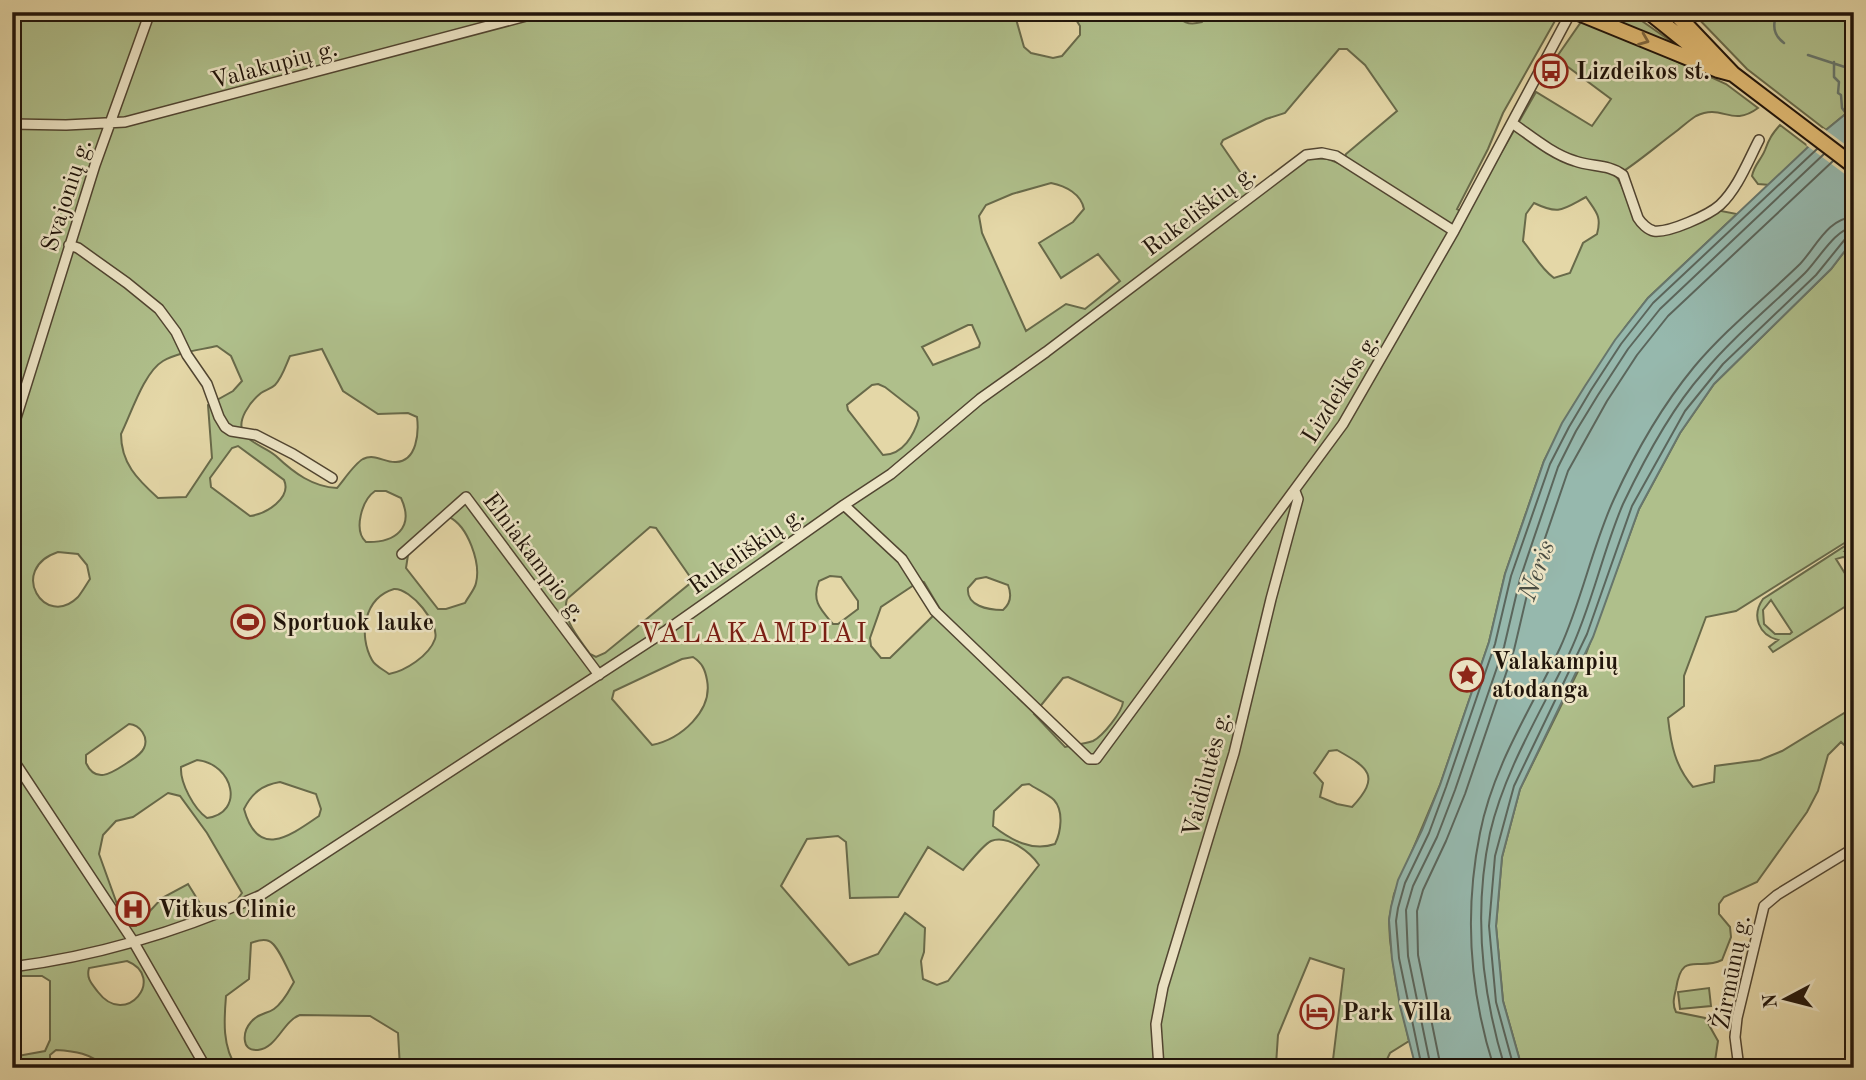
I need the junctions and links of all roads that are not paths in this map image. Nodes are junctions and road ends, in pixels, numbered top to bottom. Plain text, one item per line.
1 (150, 12) edge
2 (541, 12) edge
3 (1571, 12) edge
4 (1576, 12) edge
5 (1649, 12) edge
6 (1674, 12) edge
7 (1733, 74) junction
8 (110, 123) junction
9 (1512, 123) junction
10 (12, 124) edge
11 (1759, 140) dead end
12 (1854, 166) edge
13 (1454, 231) junction
14 (69, 245) junction
15 (12, 431) edge
16 (332, 478) dead end
17 (1295, 491) junction
18 (844, 505) junction
19 (402, 554) dead end
20 (599, 675) junction
21 (12, 758) edge
22 (1854, 848) edge
23 (133, 941) junction
24 (12, 967) edge
25 (206, 1068) edge
26 (1159, 1068) edge
27 (1739, 1068) edge

1 - 8 street, Svajonių g.
2 - 8 street, Valakupių g.
3 - 9 street, Lizdeikos g.
4 -> 7 main road
5 - 7 main road
6 - 7 main road
7 - 12 main road
8 - 10 street, Valakupių g.
8 - 14 street, Svajonių g.
9 - 11 street
9 - 13 street, Lizdeikos g.
13 - 17 street, Lizdeikos g.
13 - 18 street, Rukeliškių g.
14 - 15 street, Svajonių g.
14 - 16 street
17 - 18 street, Lizdeikos g.
17 - 26 street, Vaidilutės g.
18 - 20 street, Rukeliškių g.
19 - 20 street, Elniakampio g.
20 - 23 street, Rukeliškių g.
21 - 23 street
22 - 27 street, Žirmūnų g.
23 - 24 street, Rukeliškių g.
23 - 25 street

